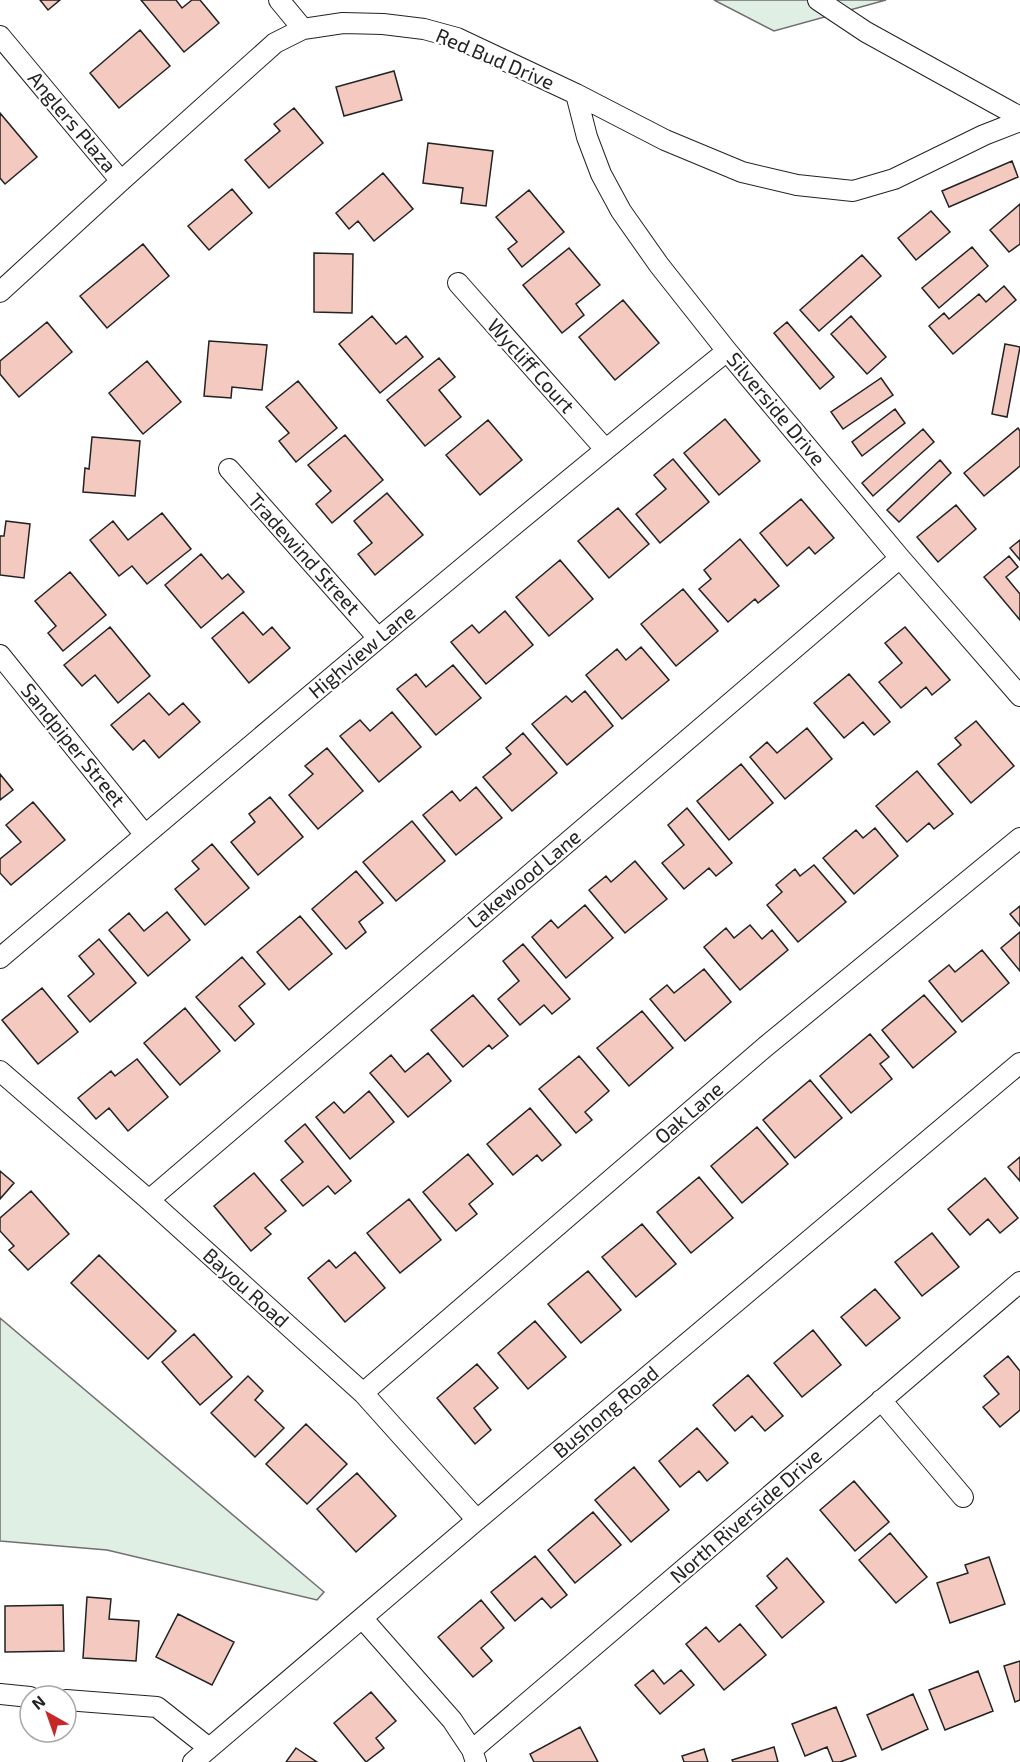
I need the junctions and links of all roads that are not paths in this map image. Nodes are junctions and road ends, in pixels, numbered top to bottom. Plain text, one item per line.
1 (279, 0) edge
2 (818, 0) edge
3 (303, 29) junction
4 (0, 36) edge
5 (576, 94) junction
6 (1020, 117) edge
7 (1020, 122) edge
8 (120, 181) junction
9 (458, 283) dead end
10 (0, 292) edge
11 (727, 351) junction
12 (605, 449) junction
13 (229, 469) dead end
14 (900, 558) junction
15 (378, 638) junction
16 (0, 655) edge
17 (1020, 696) edge
18 (145, 835) junction
19 (1020, 838) edge
20 (0, 958) edge
21 (1020, 1064) edge
22 (0, 1071) edge
23 (149, 1200) junction
24 (1020, 1282) edge
25 (363, 1393) junction
26 (881, 1400) junction
27 (963, 1497) dead end
28 (477, 1520) junction
29 (363, 1618) junction
30 (0, 1694) edge
31 (18, 1696) edge
32 (78, 1701) edge
33 (209, 1748) junction
34 (474, 1756) edge
35 (193, 1762) edge

1 - 3 street
2 - 6 street
3 - 5 street, Red Bud Drive
3 - 8 street, Red Bud Drive
4 - 8 street, Anglers Plaza
5 - 7 street, Red Bud Drive
5 - 11 street, Silverside Drive
8 - 10 street, Red Bud Drive
9 - 12 street, Wycliff Court
11 - 12 street, Highview Lane
11 - 14 street, Silverside Drive
12 - 15 street, Highview Lane
13 - 15 street, Tradewind Street
14 - 17 street, Silverside Drive
14 - 23 street, Lakewood Lane
15 - 18 street, Highview Lane
16 - 18 street, Sandpiper Street
18 - 20 street, Highview Lane
19 - 25 street, Oak Lane
21 - 28 street, Bushong Road
22 - 23 street, Bayou Road
23 - 25 street, Bayou Road
24 - 26 street, North Riverside Drive
25 - 28 street, Bayou Road
26 - 27 street
26 - 34 street, North Riverside Drive
28 - 29 street, Bushong Road
29 - 33 street, Bushong Road
29 - 34 street
30 - 31 street
32 - 33 street
33 - 35 street, Bushong Road

